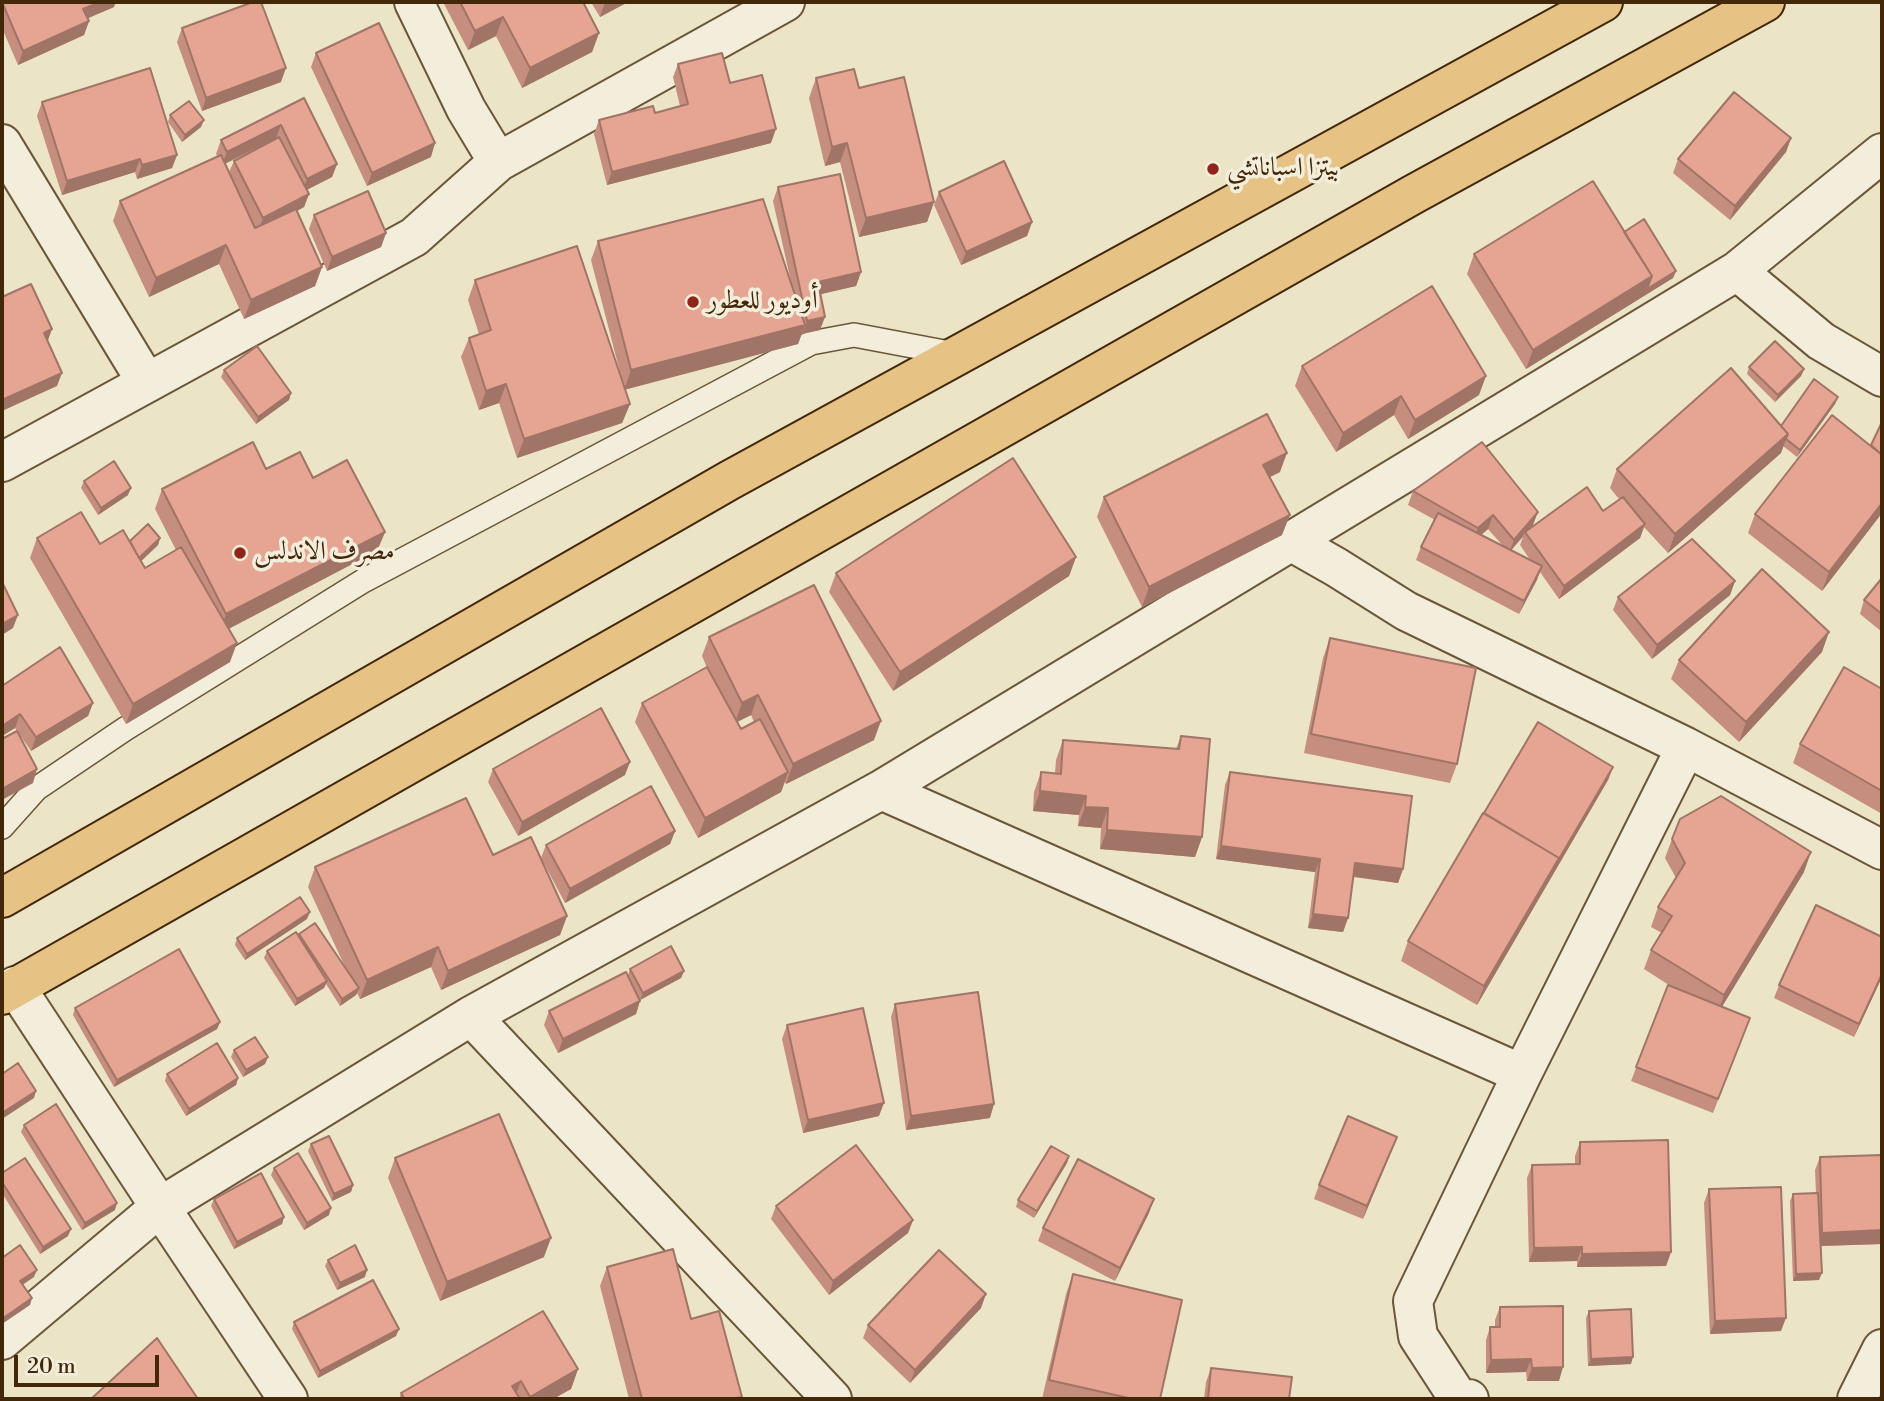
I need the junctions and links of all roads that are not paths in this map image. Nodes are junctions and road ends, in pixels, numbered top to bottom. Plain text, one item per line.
1 (414, 2) edge
2 (785, 2) edge
3 (1603, 2) edge
4 (1765, 2) edge
5 (2, 144) edge
6 (1882, 153) edge
7 (498, 162) junction
8 (1737, 271) junction
9 (960, 355) junction
10 (1882, 377) edge
11 (147, 383) junction
12 (2, 463) edge
13 (1292, 542) junction
14 (1686, 747) junction
15 (881, 790) junction
16 (2, 827) edge
17 (1882, 850) edge
18 (2, 898) edge
19 (8, 990) edge
20 (471, 1016) junction
21 (1522, 1074) junction
22 (160, 1207) junction
23 (2, 1340) edge
24 (1882, 1349) edge
25 (288, 1399) edge
26 (832, 1399) edge
27 (1469, 1399) edge
28 (1857, 1399) edge

1 - 7 street
2 - 7 street
3 - 9 main road
4 - 19 main road
5 - 11 street
6 - 8 street
7 - 11 street
8 - 10 street
8 - 13 street
9 - 16 lane
9 - 18 main road
11 - 12 street
13 - 14 street
13 - 15 street
14 - 17 street
14 - 21 street
15 - 20 street
15 - 21 street
19 - 22 street
20 - 22 street
20 - 26 street
21 - 27 street
22 - 23 street
22 - 25 street
24 - 28 street

